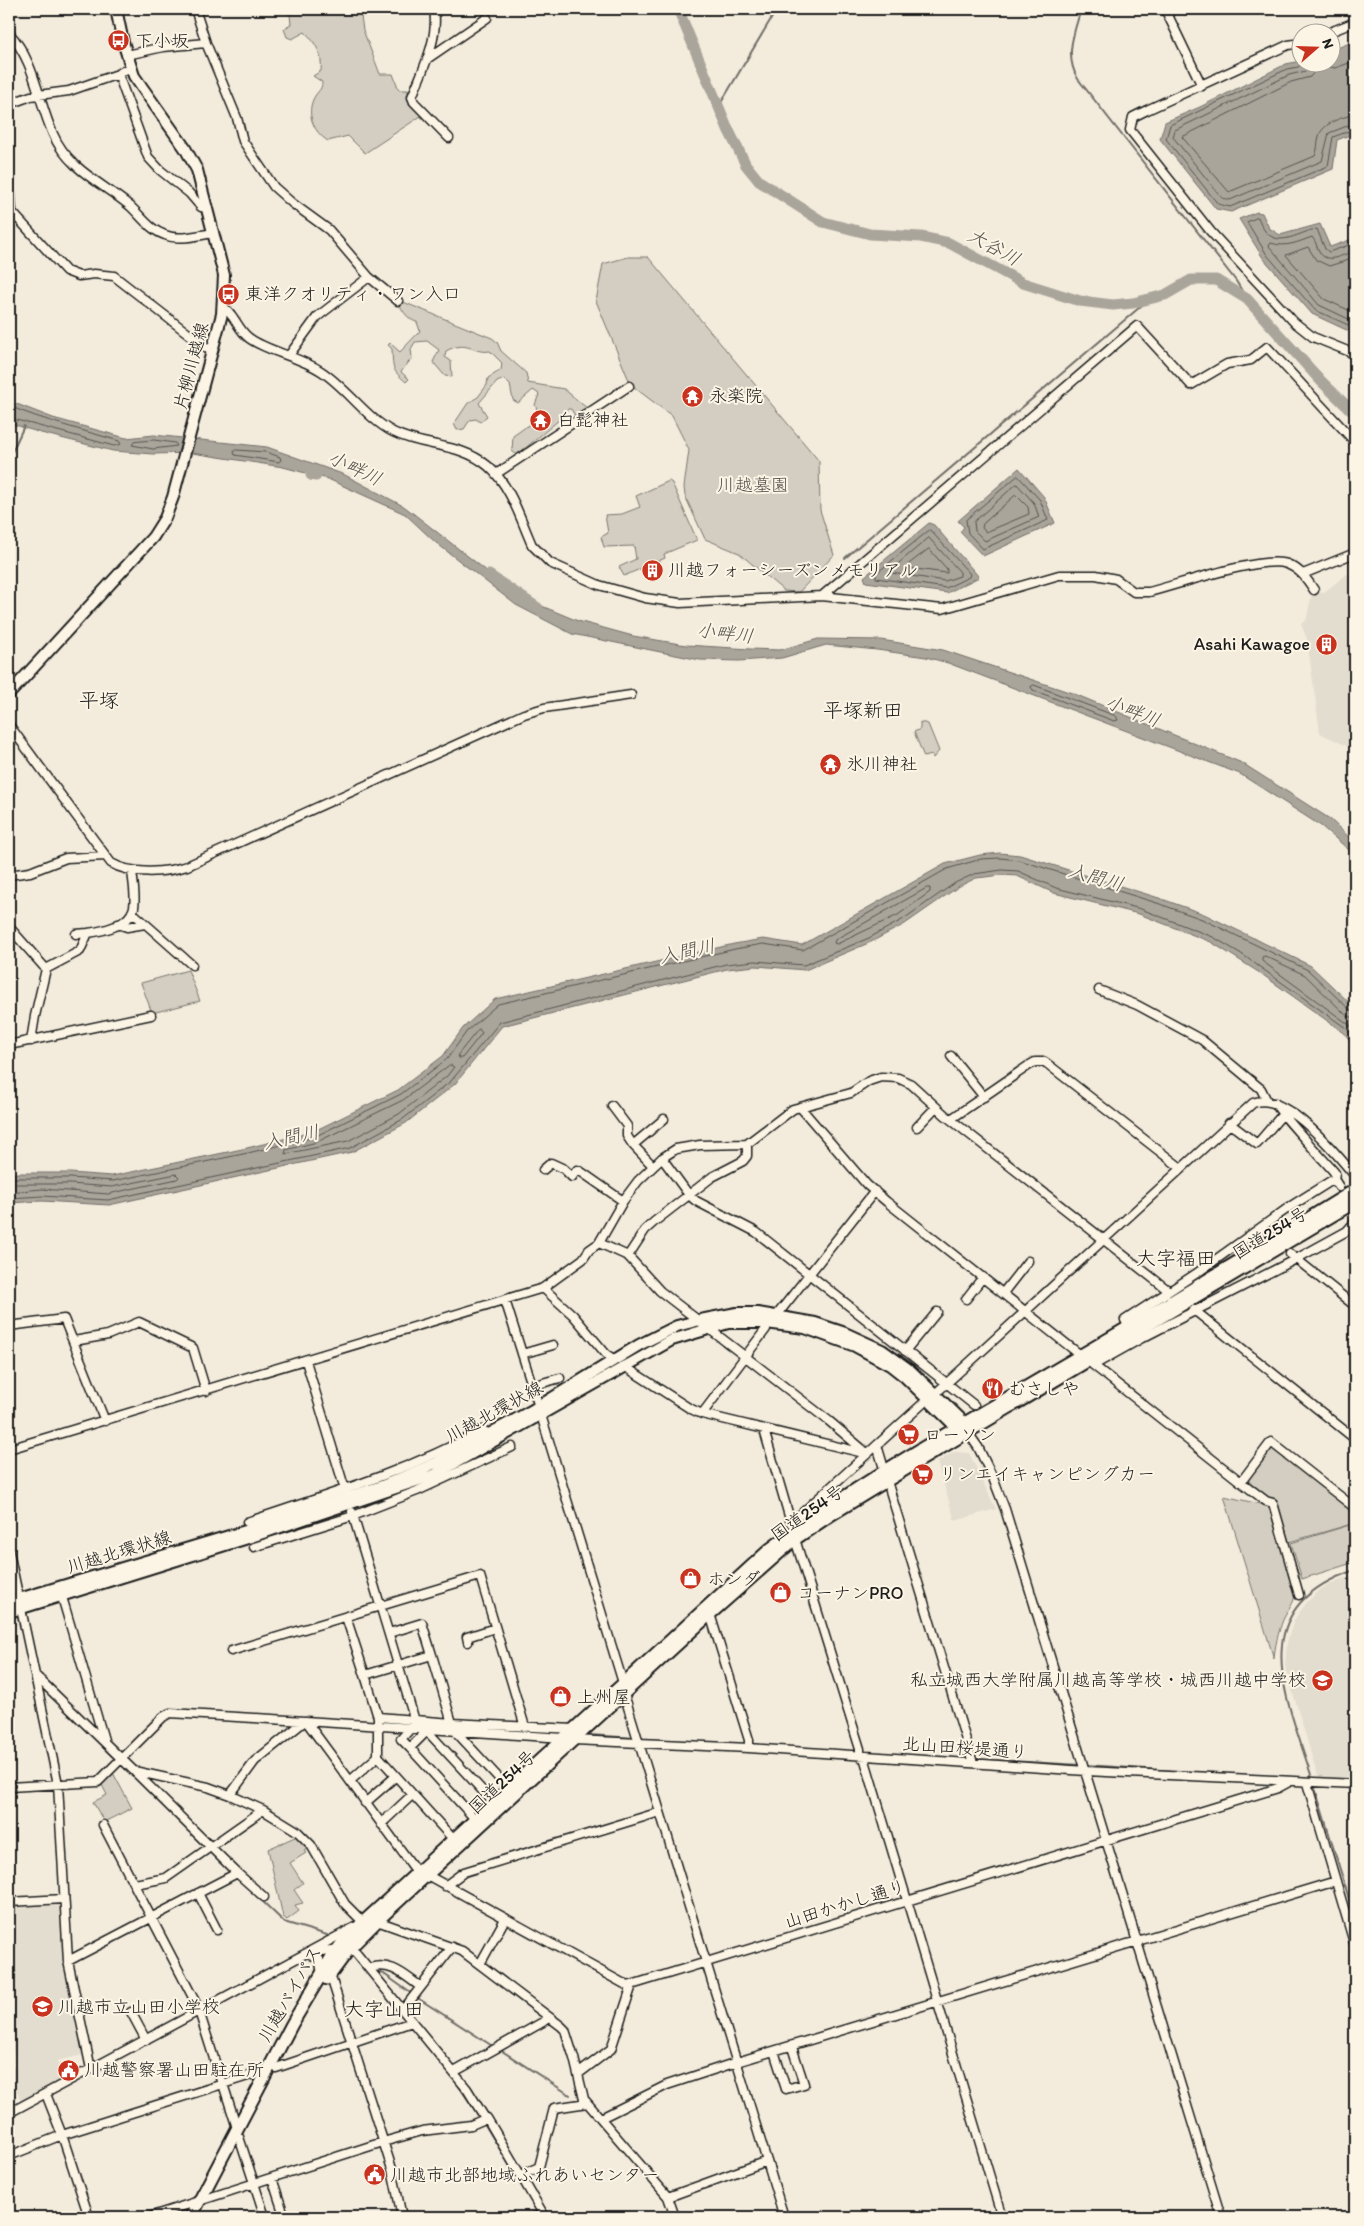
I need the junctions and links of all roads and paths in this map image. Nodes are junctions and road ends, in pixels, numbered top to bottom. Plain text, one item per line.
1 (116, 9) edge
2 (195, 9) edge
3 (434, 9) edge
4 (1164, 9) edge
5 (487, 18) dead end
6 (1355, 22) edge
7 (1342, 27) edge
8 (9, 34) edge
9 (206, 43) junction
10 (1292, 44) edge
11 (127, 55) junction
12 (427, 59) junction
13 (130, 67) junction
14 (118, 74) junction
15 (1202, 86) junction
16 (39, 95) junction
17 (9, 104) edge
18 (449, 138) dead end
19 (9, 172) edge
20 (208, 208) junction
21 (10, 213) edge
22 (214, 233) junction
23 (369, 277) junction
24 (398, 301) dead end
25 (222, 306) junction
26 (212, 352) junction
27 (290, 354) junction
28 (1355, 354) edge
29 (629, 386) dead end
30 (1355, 442) edge
31 (496, 474) junction
32 (1355, 553) edge
33 (1303, 574) junction
34 (1314, 590) dead end
35 (822, 596) junction
36 (9, 694) edge
37 (632, 695) dead end
38 (9, 725) edge
39 (106, 856) junction
40 (132, 871) junction
41 (9, 876) edge
42 (132, 912) junction
43 (118, 924) junction
44 (145, 924) junction
45 (9, 927) edge
46 (88, 933) junction
47 (76, 934) dead end
48 (192, 965) dead end
49 (46, 969) junction
50 (1099, 990) dead end
51 (151, 1015) dead end
52 (32, 1041) junction
53 (9, 1045) edge
54 (951, 1056) dead end
55 (984, 1097) junction
56 (1271, 1102) junction
57 (612, 1106) dead end
58 (800, 1107) junction
59 (936, 1107) junction
60 (1282, 1115) junction
61 (664, 1119) dead end
62 (951, 1119) junction
63 (1229, 1123) junction
64 (917, 1128) dead end
65 (747, 1144) junction
66 (633, 1145) junction
67 (662, 1158) junction
68 (653, 1166) junction
69 (1181, 1168) junction
70 (543, 1170) dead end
71 (1355, 1176) edge
72 (1334, 1180) junction
73 (1339, 1187) tunnel mouth
74 (1355, 1190) edge
75 (875, 1191) junction
76 (689, 1195) junction
77 (623, 1201) junction
78 (1355, 1202) edge
79 (1355, 1219) edge
80 (1102, 1239) junction
81 (599, 1243) junction
82 (628, 1256) junction
83 (1293, 1257) junction
84 (1028, 1261) dead end
85 (810, 1274) junction
86 (983, 1278) junction
87 (543, 1288) junction
88 (1169, 1291) junction
89 (1003, 1292) junction
90 (505, 1300) junction
91 (966, 1300) dead end
92 (1355, 1306) edge
93 (1194, 1310) junction
94 (1025, 1311) junction
95 (937, 1312) dead end
96 (777, 1315) junction
97 (700, 1320) junction
98 (766, 1322) junction
99 (9, 1326) edge
100 (1128, 1328) junction
101 (710, 1329) junction
102 (74, 1341) junction
103 (553, 1344) dead end
104 (905, 1351) junction
105 (522, 1354) junction
106 (746, 1357) junction
107 (306, 1361) junction
108 (1089, 1361) junction
109 (620, 1363) junction
110 (560, 1378) dead end
111 (948, 1382) junction
112 (532, 1386) junction
113 (206, 1391) junction
114 (932, 1396) junction
115 (974, 1405) dead end
116 (540, 1411) junction
117 (702, 1414) junction
118 (105, 1421) junction
119 (962, 1428) junction
120 (764, 1430) junction
121 (1355, 1438) edge
122 (490, 1445) junction
123 (878, 1445) junction
124 (512, 1447) dead end
125 (9, 1449) edge
126 (868, 1454) junction
127 (886, 1476) junction
128 (834, 1482) junction
129 (1242, 1482) junction
130 (345, 1492) junction
131 (1355, 1508) edge
132 (352, 1514) junction
133 (815, 1515) junction
134 (247, 1522) dead end
135 (795, 1539) junction
136 (254, 1547) dead end
137 (9, 1552) edge
138 (1299, 1595) dead end
139 (62, 1597) junction
140 (16, 1604) edge
141 (380, 1607) junction
142 (9, 1612) edge
143 (710, 1614) junction
144 (346, 1617) junction
145 (495, 1628) junction
146 (389, 1633) junction
147 (468, 1642) dead end
148 (231, 1651) dead end
149 (432, 1655) junction
150 (398, 1665) junction
151 (35, 1675) junction
152 (365, 1675) junction
153 (623, 1688) junction
154 (306, 1721) junction
155 (378, 1722) junction
156 (452, 1723) junction
157 (414, 1725) junction
158 (525, 1727) junction
159 (428, 1730) junction
160 (456, 1732) junction
161 (571, 1736) junction
162 (104, 1740) junction
163 (640, 1743) junction
164 (410, 1748) junction
165 (749, 1748) junction
166 (378, 1756) junction
167 (862, 1757) junction
168 (120, 1759) junction
169 (973, 1763) junction
170 (134, 1771) junction
171 (1086, 1771) junction
172 (395, 1777) junction
173 (350, 1781) junction
174 (1289, 1782) junction
175 (1307, 1783) junction
176 (58, 1784) junction
177 (1355, 1784) edge
178 (9, 1787) edge
179 (508, 1788) junction
180 (230, 1795) junction
181 (412, 1795) junction
182 (493, 1802) junction
183 (365, 1803) junction
184 (263, 1810) junction
185 (660, 1812) junction
186 (475, 1819) junction
187 (381, 1824) junction
188 (103, 1825) dead end
189 (453, 1839) junction
190 (1107, 1840) junction
191 (211, 1848) junction
192 (237, 1873) junction
193 (422, 1874) junction
194 (1336, 1881) junction
195 (135, 1884) junction
196 (445, 1886) junction
197 (198, 1893) junction
198 (264, 1897) dead end
199 (64, 1899) junction
200 (907, 1901) junction
201 (9, 1902) edge
202 (152, 1916) junction
203 (505, 1919) junction
204 (377, 1921) junction
205 (359, 1924) junction
206 (217, 1930) dead end
207 (1137, 1941) junction
208 (1355, 1946) edge
209 (452, 1947) junction
210 (350, 1948) junction
211 (337, 1949) junction
212 (308, 1953) junction
213 (68, 1961) junction
214 (705, 1961) junction
215 (480, 1964) junction
216 (370, 1968) junction
217 (326, 1973) junction
218 (632, 1984) junction
219 (421, 1987) junction
220 (937, 2001) junction
221 (403, 2010) junction
222 (200, 2011) junction
223 (131, 2012) dead end
224 (550, 2018) junction
225 (412, 2022) junction
226 (146, 2040) junction
227 (351, 2043) junction
228 (792, 2047) junction
229 (774, 2052) junction
230 (737, 2062) junction
231 (91, 2069) junction
232 (271, 2069) junction
233 (454, 2072) junction
234 (578, 2074) junction
235 (222, 2084) junction
236 (46, 2094) junction
237 (588, 2103) junction
238 (9, 2113) edge
239 (486, 2118) junction
240 (601, 2118) junction
241 (238, 2133) junction
242 (62, 2135) junction
243 (383, 2142) junction
244 (9, 2156) edge
245 (767, 2161) junction
246 (521, 2175) junction
247 (272, 2178) junction
248 (254, 2183) junction
249 (668, 2197) junction
250 (203, 2199) junction
251 (89, 2217) edge
252 (149, 2217) edge
253 (190, 2217) edge
254 (197, 2217) edge
255 (265, 2217) edge
256 (278, 2217) edge
257 (402, 2217) edge
258 (534, 2217) edge
259 (545, 2217) edge
260 (672, 2217) edge
261 (784, 2217) edge
262 (1002, 2217) edge
263 (1221, 2217) edge

1 - 11 main road, 片柳川越線
2 - 9 street
3 - 12 street
4 - 15 street
5 - 12 street
6 - 7 street
8 - 16 street
9 - 11 street
9 - 23 street
10 - 15 street
11 - 13 main road, 片柳川越線
12 - 18 street
13 - 14 street
13 - 20 main road, 片柳川越線
14 - 16 street
14 - 20 street
15 - 28 street
16 - 17 street
16 - 22 street
19 - 21 street
20 - 22 main road, 片柳川越線
21 - 26 street
22 - 25 main road, 片柳川越線
23 - 24 street
23 - 27 street
25 - 26 main road, 片柳川越線
25 - 27 street
26 - 36 main road, 片柳川越線
27 - 31 street
29 - 31 street
30 - 35 street
31 - 35 street
32 - 33 street
33 - 34 street
33 - 35 street
37 - 40 street
38 - 39 street
39 - 40 street
39 - 41 street
40 - 42 street
42 - 43 street
42 - 44 street
43 - 44 street
43 - 46 street
44 - 48 street
45 - 49 street
46 - 47 street
46 - 49 street
49 - 52 street
50 - 56 street
51 - 52 street
52 - 53 street
54 - 55 street
55 - 62 street
55 - 69 street
56 - 60 street
56 - 63 street
56 - 71 street
57 - 66 street
58 - 59 street
58 - 65 street
58 - 75 street
59 - 62 street
59 - 64 street
60 - 63 street
60 - 72 street
61 - 66 street
62 - 80 street
63 - 69 street
65 - 67 street
65 - 76 street
66 - 68 street
67 - 68 street
67 - 76 street
68 - 77 street
69 - 80 street
70 - 77 street
72 - 73 street
72 - 88 street
74 - 100 highway, 国道254号
75 - 85 street
75 - 86 street
76 - 82 street
76 - 85 street
77 - 81 street
78 - 108 highway, 国道254号
79 - 83 street
80 - 88 street
80 - 94 street
81 - 82 street
81 - 87 street
82 - 97 street
83 - 92 street
83 - 93 street
84 - 89 street
85 - 96 street
85 - 104 street
86 - 89 street
86 - 91 street
87 - 90 street
87 - 109 street
88 - 100 street
89 - 94 street
90 - 105 street
90 - 107 street
93 - 108 street
93 - 121 street
94 - 108 street
94 - 111 street
95 - 104 street
96 - 97 main road, 川越北環状線
96 - 114 main road, 川越北環状線
97 - 101 street
97 - 109 main road, 川越北環状線
98 - 101 main road, 川越北環状線
98 - 106 street
98 - 114 main road, 川越北環状線
99 - 102 street
100 - 108 highway, 国道254号
101 - 106 street
101 - 109 main road, 川越北環状線
102 - 113 street
102 - 118 street
103 - 105 street
104 - 111 street
105 - 112 street
106 - 117 street
106 - 126 street
107 - 113 street
107 - 130 street
108 - 119 highway, 国道254号
108 - 129 street
109 - 116 main road, 川越北環状線
109 - 117 street
110 - 112 street
111 - 114 street
111 - 115 street
112 - 116 street
113 - 118 street
114 - 119 main road, 川越北環状線
114 - 123 street
116 - 122 main road, 川越北環状線
116 - 153 street
117 - 120 street
118 - 125 street
119 - 127 highway, 国道254号
119 - 171 street
120 - 126 street
120 - 128 street
122 - 124 street
122 - 130 street
122 - 132 street
122 - 139 main road, 川越北環状線
122 - 140 main road, 川越北環状線
123 - 126 street
123 - 127 street
126 - 128 street
127 - 133 highway, 国道254号
127 - 135 highway, 国道254号
127 - 169 street
128 - 133 street
129 - 131 street
129 - 138 street
130 - 134 street
132 - 136 street
132 - 141 street
133 - 153 highway, 国道254号
135 - 143 highway, 国道254号
135 - 167 street
137 - 140 street
139 - 140 main road, 川越北環状線
139 - 162 street
140 - 142 main road, 川越北環状線
140 - 151 street
141 - 144 street
141 - 145 street
141 - 146 street
143 - 153 highway, 国道254号
143 - 165 street
144 - 148 street
144 - 152 street
145 - 147 street
145 - 158 street
146 - 149 street
146 - 150 street
149 - 150 street
149 - 156 street
150 - 152 street
150 - 157 street
151 - 162 street
151 - 176 street
152 - 155 street
153 - 161 highway, 国道254号
153 - 163 street
154 - 155 street
154 - 168 street
154 - 173 street
154 - 180 street
155 - 157 street
155 - 166 street
156 - 157 street
156 - 158 street
157 - 159 street
157 - 164 street
158 - 161 street
159 - 160 street
159 - 164 street
159 - 182 street
160 - 161 street
160 - 179 street
161 - 163 street, 北山田桜堤通り
161 - 179 highway, 国道254号
161 - 193 highway, 国道254号
162 - 168 street
163 - 165 street, 北山田桜堤通り
163 - 185 street
164 - 186 street
165 - 167 street, 北山田桜堤通り
166 - 172 street
166 - 173 street
167 - 169 street, 北山田桜堤通り
167 - 200 street
168 - 170 street
168 - 176 street
169 - 171 street, 北山田桜堤通り
170 - 180 street
170 - 191 street
171 - 174 street, 北山田桜堤通り
171 - 190 street
172 - 181 street
172 - 183 street
173 - 183 street
174 - 175 street, 北山田桜堤通り
174 - 190 street, 山田かかし通り
175 - 177 street, 北山田桜堤通り
175 - 194 street
176 - 178 street
176 - 199 street
179 - 182 highway, 国道254号
180 - 184 street
181 - 187 street
181 - 189 street
182 - 186 highway, 国道254号
183 - 187 street
184 - 191 street
184 - 205 street
185 - 196 street
185 - 214 street
186 - 189 highway, 国道254号
187 - 193 street
188 - 195 street
189 - 193 highway, 国道254号
190 - 200 street, 山田かかし通り
190 - 207 street
191 - 192 street
191 - 195 street
192 - 197 street
192 - 198 street
193 - 196 street
193 - 204 highway, 国道254号
193 - 205 highway, 国道254号
194 - 207 street
194 - 208 street
195 - 202 street
196 - 203 street
197 - 202 street
197 - 206 street
199 - 201 street
199 - 213 street
200 - 214 street, 山田かかし通り
200 - 220 street
202 - 213 street
202 - 222 street
203 - 215 street
203 - 218 street
204 - 209 street
204 - 210 highway, 国道254号
205 - 211 highway, 川越バイパス
205 - 212 street
207 - 220 street
207 - 263 street
209 - 215 street
209 - 219 street
210 - 211 street
210 - 216 street
210 - 217 highway, 川越バイパス
211 - 212 street
211 - 217 highway, 川越バイパス
212 - 217 street
212 - 222 street
213 - 231 street
214 - 218 street, 山田かかし通り
214 - 230 street
215 - 224 street
216 - 219 street
216 - 221 street
217 - 227 street
217 - 232 highway, 川越バイパス
218 - 234 street
219 - 221 street
220 - 228 street
220 - 262 street
221 - 225 street
222 - 226 street
222 - 235 street
223 - 226 street
224 - 233 street
224 - 234 street
225 - 227 street
225 - 233 street
226 - 231 street
227 - 232 street
227 - 243 street
228 - 229 street
228 - 229 street
229 - 230 street
230 - 240 street
230 - 245 street
231 - 236 street
232 - 235 street
232 - 241 highway, 川越バイパス
233 - 239 street
234 - 237 street
235 - 241 street
235 - 242 street
236 - 238 street
236 - 242 street
237 - 240 street
237 - 246 street
239 - 243 street
239 - 246 street
240 - 249 street
241 - 248 street
241 - 250 highway, 川越バイパス
242 - 244 street
242 - 251 street
243 - 247 street
243 - 257 street
245 - 249 street
245 - 261 street
246 - 259 street
247 - 248 street
247 - 256 street
248 - 250 street
248 - 255 street
249 - 260 street
250 - 252 street
250 - 253 highway, 川越バイパス
250 - 254 highway, 川越バイパス
258 - 259 street

